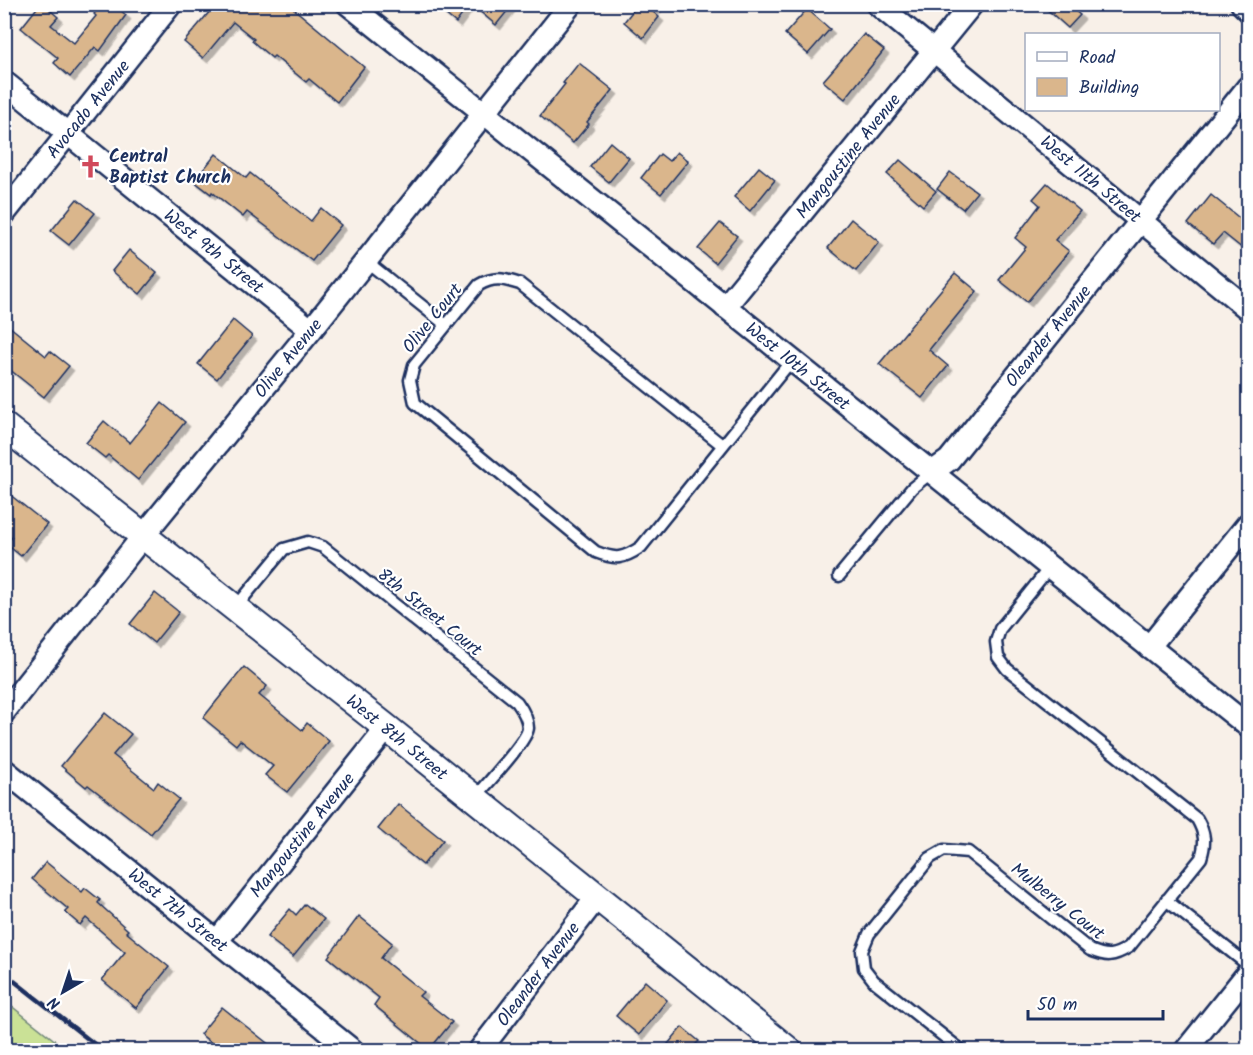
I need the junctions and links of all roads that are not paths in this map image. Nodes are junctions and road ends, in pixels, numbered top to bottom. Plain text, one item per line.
1 (171, 4) edge
2 (348, 4) edge
3 (571, 4) edge
4 (877, 4) edge
5 (972, 4) edge
6 (1242, 4) edge
7 (1248, 10) edge
8 (935, 50) junction
9 (4, 82) edge
10 (1248, 87) edge
11 (482, 114) junction
12 (69, 134) junction
13 (4, 214) edge
14 (1140, 220) junction
15 (366, 261) junction
16 (725, 307) junction
17 (1248, 309) edge
18 (446, 325) junction
19 (311, 330) junction
20 (791, 361) junction
21 (4, 426) edge
22 (722, 445) junction
23 (932, 472) junction
24 (1248, 524) edge
25 (143, 537) junction
26 (1050, 567) junction
27 (839, 576) dead end
28 (235, 609) junction
29 (1149, 647) junction
30 (4, 712) edge
31 (1248, 726) edge
32 (387, 728) junction
33 (4, 770) edge
34 (474, 799) junction
35 (597, 897) junction
36 (1166, 900) junction
37 (217, 941) junction
38 (1248, 965) edge
39 (1248, 973) edge
40 (1195, 1047) edge
41 (352, 1050) edge
42 (480, 1050) edge
43 (788, 1050) edge
44 (961, 1050) edge

1 - 12 street, Avocado Avenue
2 - 11 street, West 10th Street
3 - 11 street, Olive Avenue
4 - 8 street, West 11th Street
5 - 8 street, Mangoustine Avenue
6 - 7 street
8 - 14 street, West 11th Street
8 - 16 street, Mangoustine Avenue
9 - 12 street, West 9th Street
10 - 14 street, Oleander Avenue
11 - 15 street, Olive Avenue
11 - 16 street, West 10th Street
12 - 13 street, Avocado Avenue
12 - 19 street, West 9th Street
14 - 17 street, West 11th Street
14 - 23 street, Oleander Avenue
15 - 18 lane
15 - 19 street, Olive Avenue
16 - 20 street, West 10th Street
18 - 22 lane, Olive Court
18 - 22 lane, Olive Court
19 - 25 street, Olive Avenue
20 - 22 lane, Olive Court
20 - 23 street, West 10th Street
21 - 25 street, West 8th Street
23 - 26 street, West 10th Street
23 - 27 lane, Oleander Avenue
24 - 29 street
25 - 28 street, West 8th Street
25 - 30 street, Olive Avenue
26 - 29 street, West 10th Street
26 - 36 lane, Mulberry Court
28 - 32 street, West 8th Street
28 - 34 lane, 8th Street Court
29 - 31 street, West 10th Street
32 - 34 street, West 8th Street
32 - 37 street, Mangoustine Avenue
33 - 37 street, West 7th Street
34 - 35 street, West 8th Street
35 - 42 street, Oleander Avenue
35 - 43 street, West 8th Street
36 - 38 lane
36 - 44 lane, Mulberry Court
37 - 41 street, West 7th Street
39 - 40 street

